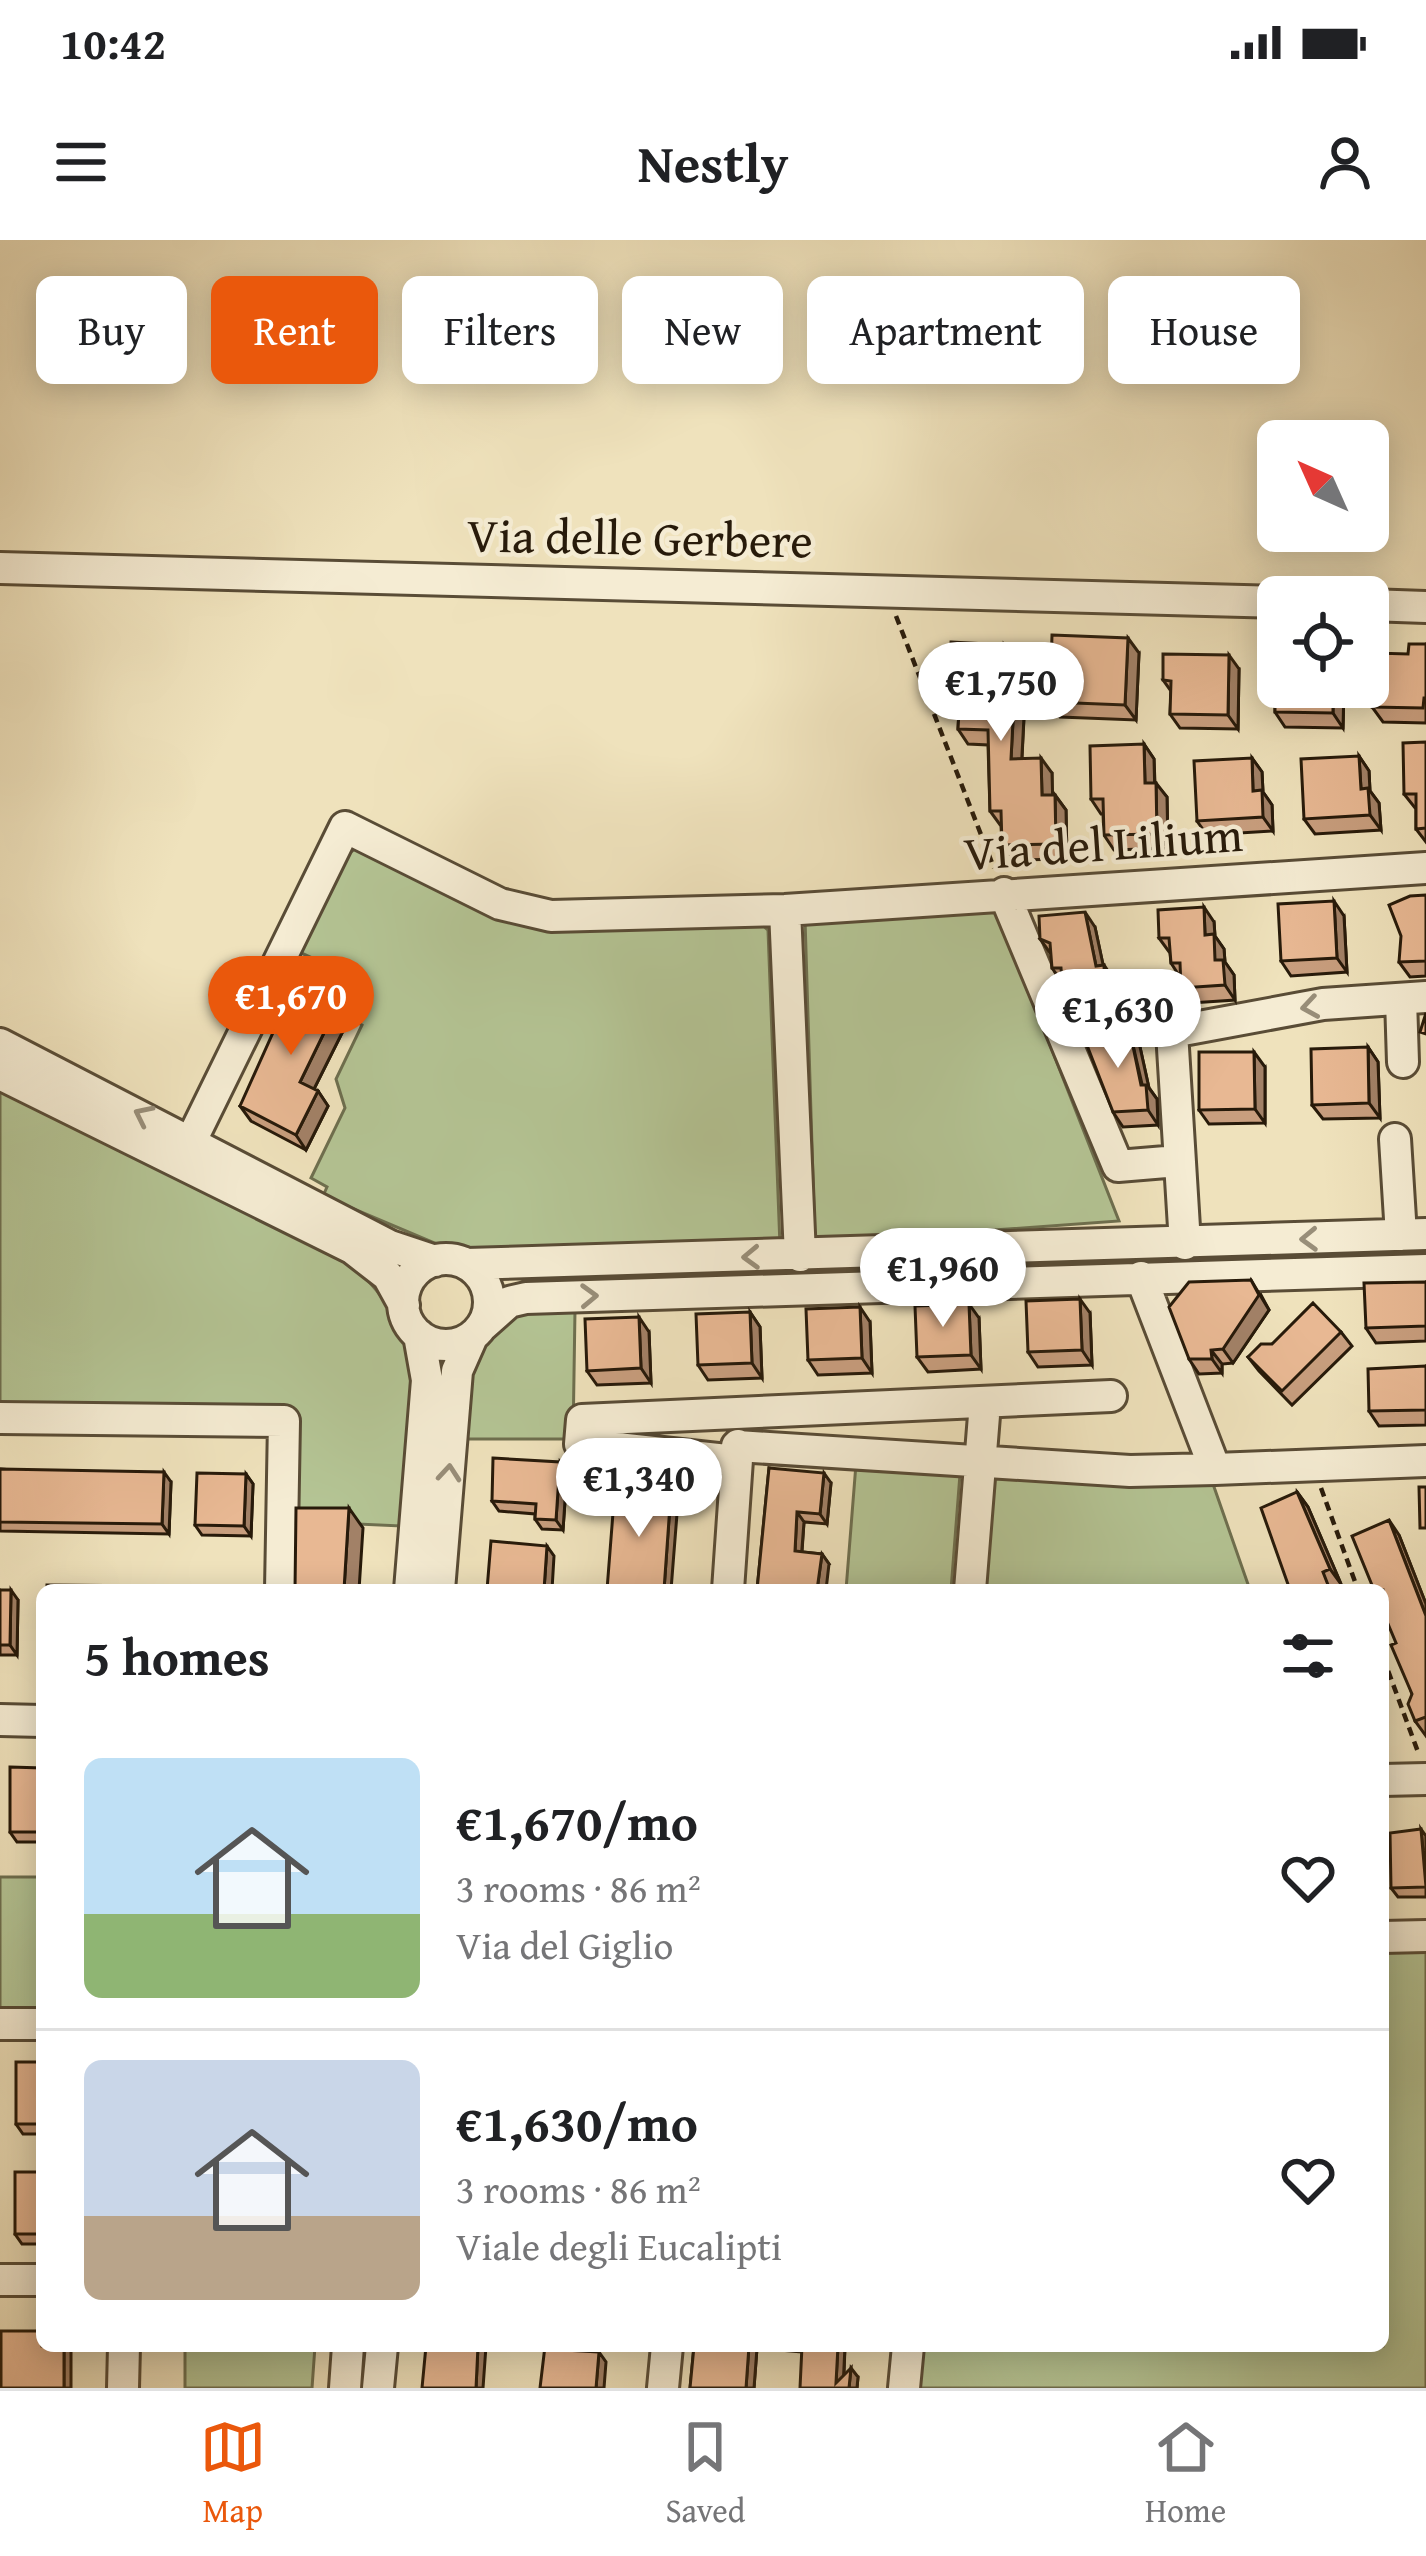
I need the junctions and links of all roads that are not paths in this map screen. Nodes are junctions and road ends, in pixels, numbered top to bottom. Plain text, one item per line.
1 (0, 568) edge
2 (1257, 601) edge
3 (1389, 606) edge
4 (1426, 607) edge
5 (1426, 868) edge
6 (1004, 893) junction
7 (785, 910) junction
8 (1414, 998) edge
9 (0, 1044) edge
10 (1403, 1061) dead end
11 (0, 1074) edge
12 (192, 1139) junction
13 (1395, 1139) dead end
14 (1178, 1161) junction
15 (1414, 1234) edge
16 (1184, 1244) junction
17 (800, 1256) junction
18 (434, 1261) junction
19 (467, 1264) junction
20 (1426, 1270) edge
21 (1141, 1277) junction
22 (404, 1305) junction
23 (477, 1331) junction
24 (419, 1335) junction
25 (1111, 1396) dead end
26 (985, 1403) junction
27 (682, 1417) junction
28 (0, 1418) edge
29 (738, 1441) junction
30 (680, 1455) junction
31 (980, 1461) junction
32 (1426, 1461) edge
33 (1215, 1469) junction
34 (281, 1584) edge
35 (410, 1584) edge
36 (439, 1584) edge
37 (728, 1584) edge
38 (970, 1584) edge
39 (0, 1720) edge
40 (36, 1721) edge
41 (1422, 1767) edge
42 (1389, 1778) edge
43 (1389, 1936) edge
44 (1426, 1936) edge
45 (0, 2024) edge
46 (36, 2024) edge
47 (0, 2280) edge
48 (36, 2280) edge
49 (124, 2352) edge
50 (348, 2352) edge
51 (381, 2352) edge
52 (666, 2352) edge
53 (907, 2352) edge
54 (123, 2388) edge
55 (345, 2388) edge
56 (378, 2388) edge
57 (663, 2388) edge
58 (904, 2388) edge

1 - 2 street, Via delle Gerbere
3 - 4 street
5 - 6 street, Via del Lilium
6 - 7 street, Via del Lilium
6 - 14 street
7 - 12 street, Via del Lilium
7 - 17 street
8 - 10 street
8 -> 14 street
12 -> 9 street
11 - 22 street
12 - 18 street
13 - 15 street
14 - 16 street
15 -> 16 street
16 - 17 street
17 -> 19 street
18 - 19 street
18 - 22 street
19 - 23 street
20 - 21 street
23 -> 21 street
21 - 33 street
22 - 24 street
23 - 24 street
36 -> 23 street
24 - 35 street
25 - 26 street
26 - 29 street
26 - 31 street
27 - 29 street
27 - 30 street
27 - 30 street
28 - 34 street
29 - 30 street
29 - 31 street
29 - 37 street
31 - 33 street
31 - 38 street
32 - 33 street
39 - 40 street
41 - 42 street
43 - 44 street
45 - 46 street
47 - 48 street
49 - 54 street
50 - 55 street
51 - 56 street
52 - 57 street
53 - 58 street

